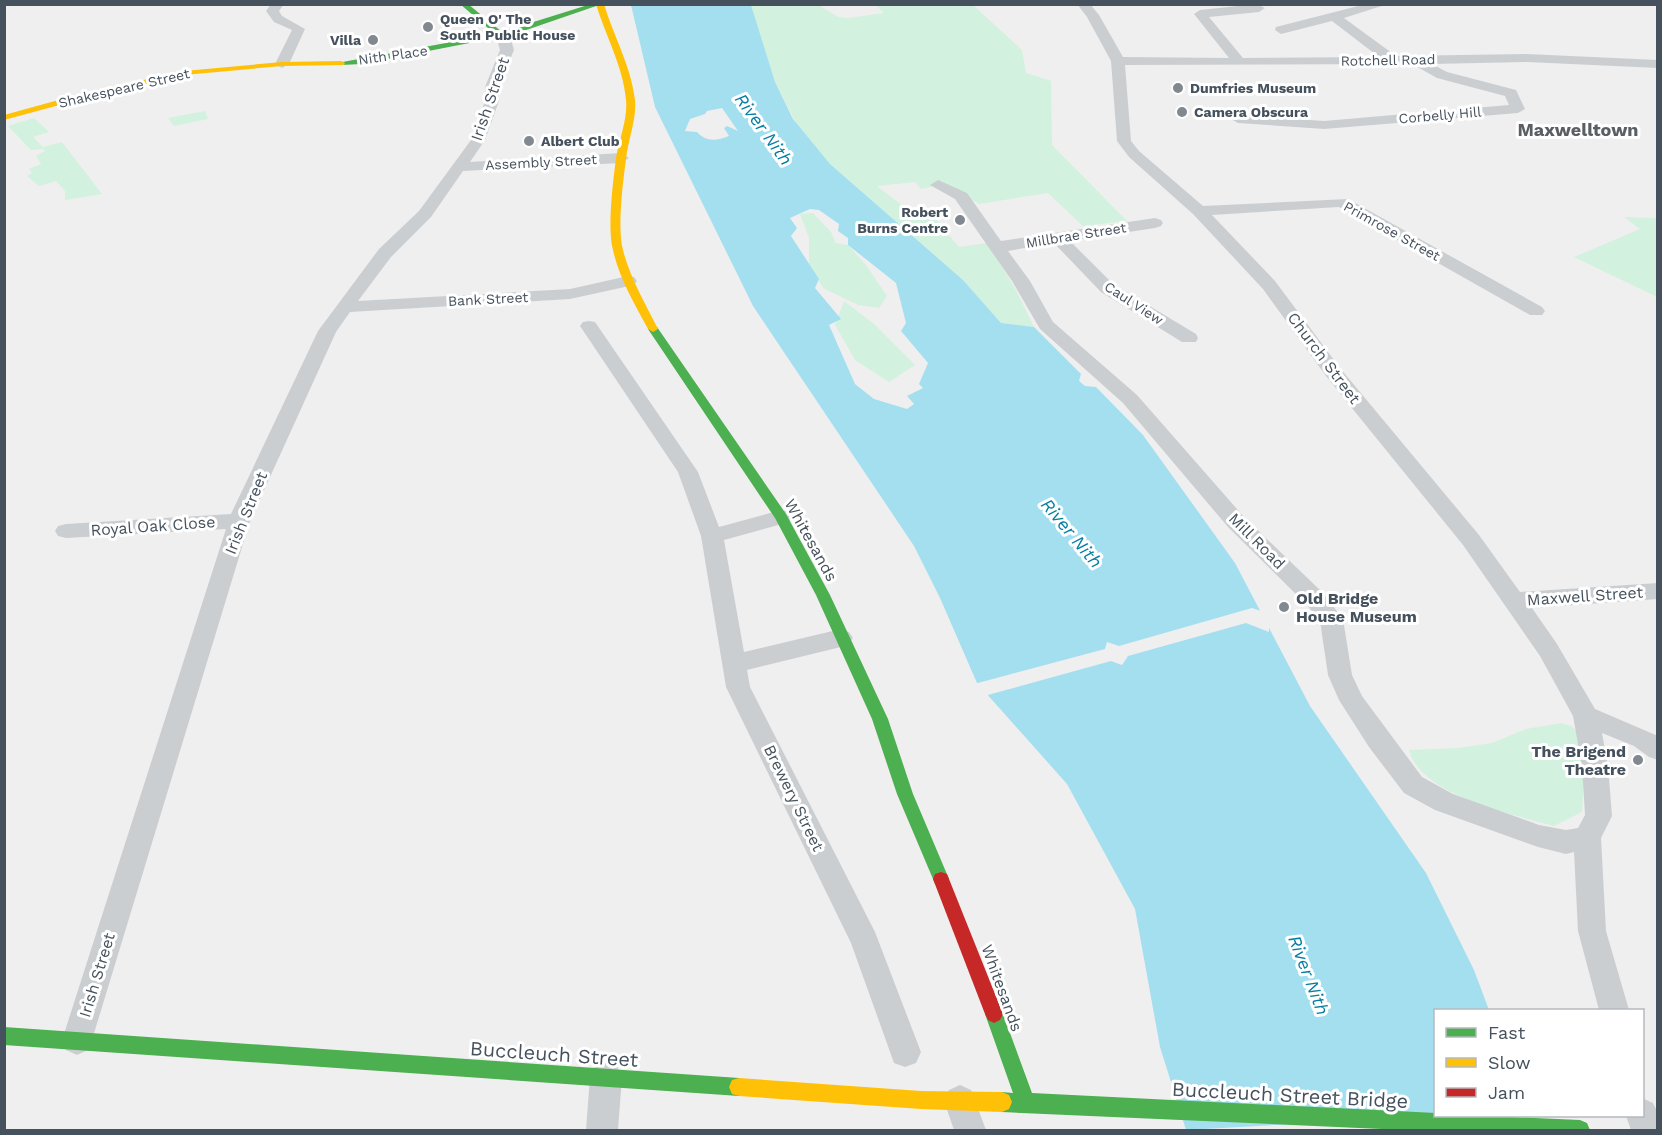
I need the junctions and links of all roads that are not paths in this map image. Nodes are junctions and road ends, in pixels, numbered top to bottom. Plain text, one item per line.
1 (278, 4) edge
2 (463, 4) edge
3 (1083, 4) edge
4 (1382, 4) edge
5 (1258, 8) dead end
6 (601, 9) edge
7 (1334, 17) junction
8 (1281, 30) dead end
9 (503, 36) junction
10 (1412, 58) junction
11 (1391, 59) junction
12 (1238, 60) junction
13 (1118, 61) junction
14 (282, 64) junction
15 (1658, 64) edge
16 (4, 118) edge
17 (1238, 119) dead end
18 (621, 158) junction
19 (460, 167) junction
20 (938, 185) dead end
21 (1199, 211) junction
22 (1155, 223) dead end
23 (1058, 238) junction
24 (998, 247) junction
25 (628, 281) junction
26 (346, 307) junction
27 (1536, 311) dead end
28 (589, 326) dead end
29 (1189, 338) dead end
30 (781, 517) junction
31 (239, 520) junction
32 (66, 531) dead end
33 (712, 536) junction
34 (1653, 598) edge
35 (1513, 601) junction
36 (841, 638) junction
37 (733, 664) junction
38 (1586, 716) junction
39 (1658, 750) edge
40 (1587, 837) junction
41 (1613, 1009) edge
42 (4, 1036) edge
43 (76, 1040) junction
44 (905, 1052) dead end
45 (606, 1077) junction
46 (1026, 1102) junction
47 (1101, 1105) joint
48 (965, 1116) edge
49 (602, 1131) edge
50 (1580, 1131) edge

1 - 14 street
2 - 9 main road
3 - 13 street, Church Street
4 - 7 street
5 - 12 street
6 - 9 main road, Nith Place
6 - 18 main road, Whitesands
7 - 8 street
7 - 11 street
9 - 14 main road, Nith Place
9 - 19 street, Irish Street
10 - 11 street, Rotchell Road
10 - 15 street, Rotchell Road
10 - 17 street, Corbelly Hill
11 - 12 street, Rotchell Road
12 - 13 street, Rotchell Road
13 - 21 street, Church Street
14 - 16 main road, Shakespeare Street
18 - 19 street, Assembly Street
18 - 25 main road, Whitesands
19 - 26 street, Irish Street
20 - 24 street, Mill Road
21 - 27 street, Primrose Street
21 - 35 street, Church Street
22 - 23 street, Millbrae Street
23 - 24 street, Millbrae Street
23 - 29 street, Caul View
24 - 40 street, Mill Road
25 - 26 street, Bank Street
25 - 30 main road, Whitesands
26 - 31 street, Irish Street
28 - 33 street, Brewery Street
30 - 33 street
30 - 36 main road, Whitesands
31 - 32 street, Royal Oak Close
31 - 43 street, Irish Street
33 - 37 street, Brewery Street
34 - 35 street, Maxwell Street
35 - 38 street, Church Street
36 - 37 street
36 - 46 main road, Whitesands
37 - 44 street, Brewery Street
38 - 39 street
38 - 40 street, Church Street
40 - 41 street
42 - 43 main road, Buccleuch Street
43 - 45 main road, Buccleuch Street
45 - 48 main road, Buccleuch Street
45 - 49 street
46 - 47 main road, Buccleuch Street
46 - 48 main road, Buccleuch Street
47 - 50 main road, Buccleuch Street Bridge

